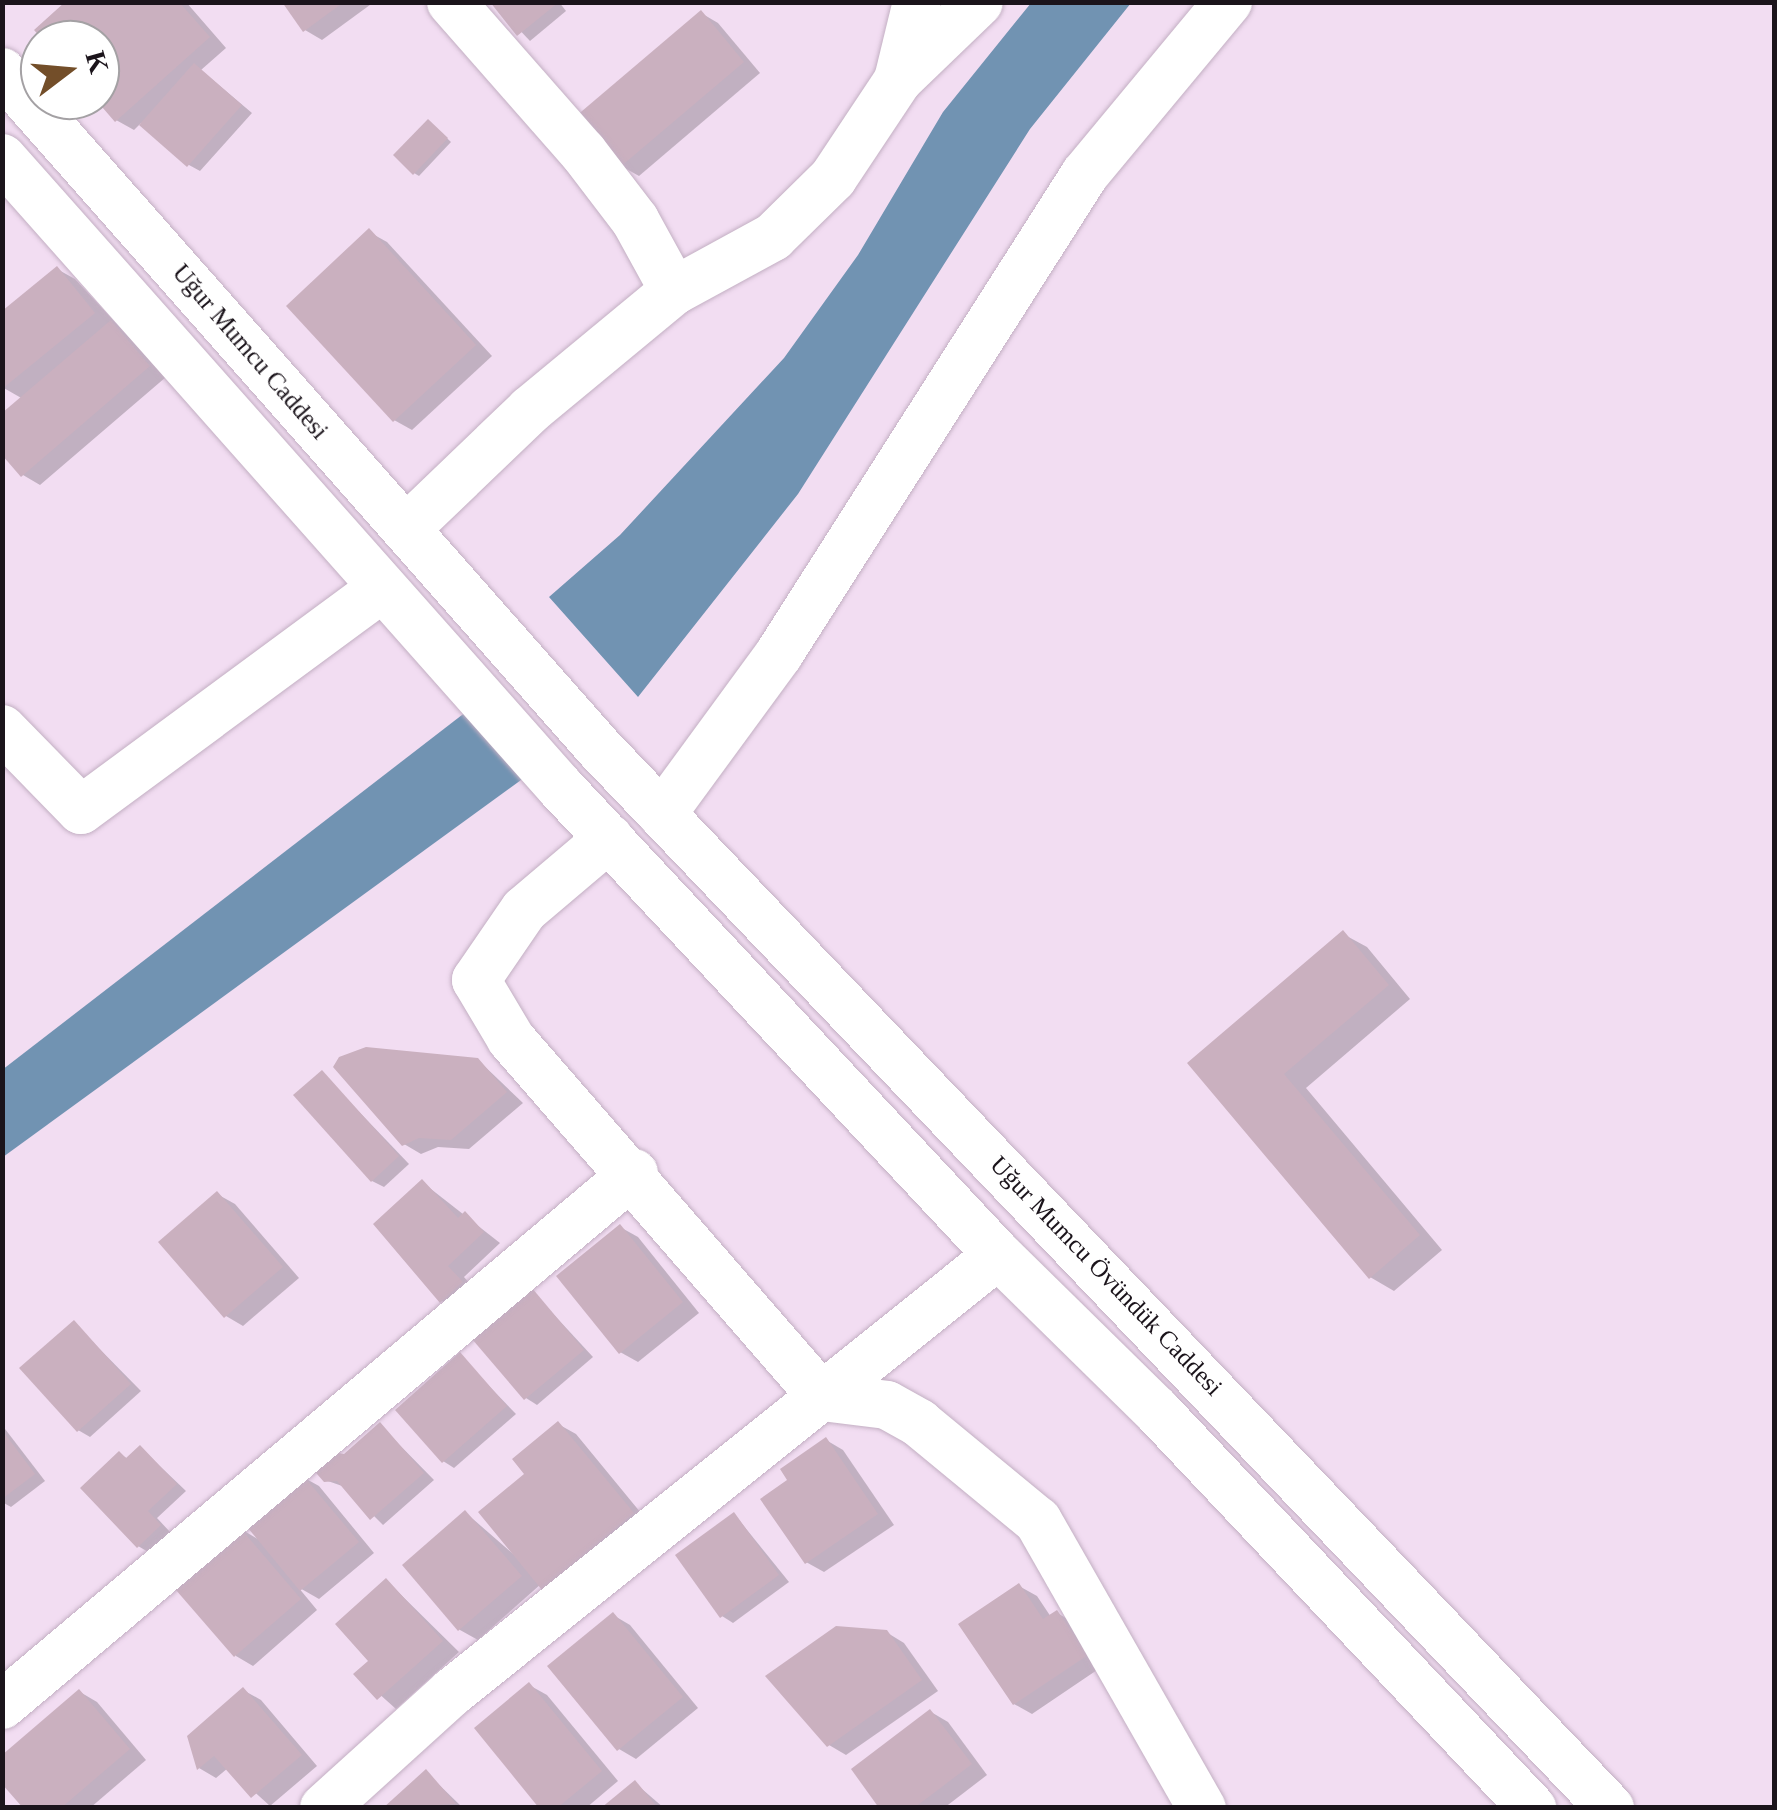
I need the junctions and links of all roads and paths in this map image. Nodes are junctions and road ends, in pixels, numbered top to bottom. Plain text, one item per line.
1 (450, 2) edge
2 (917, 2) edge
3 (980, 2) edge
4 (1228, 2) edge
5 (2, 72) edge
6 (898, 80) junction
7 (2, 158) edge
8 (674, 291) junction
9 (406, 529) junction
10 (382, 588) junction
11 (2, 729) edge
12 (598, 748) joint
13 (662, 814) junction
14 (609, 838) junction
15 (634, 1173) junction
16 (998, 1255) junction
17 (822, 1397) junction
18 (2, 1705) edge
19 (324, 1808) edge
20 (1202, 1808) edge
21 (1532, 1808) edge
22 (1610, 1808) edge

1 - 8 street
2 - 6 street
3 - 6 street
4 - 13 street
5 - 9 street, Uğur Mumcu Caddesi
6 - 8 street
7 - 10 street
8 - 9 street
9 - 12 street, Uğur Mumcu Caddesi
10 - 11 street
10 - 14 street
12 - 13 street, Uğur Mumcu Övündük Caddesi
13 - 22 street, Uğur Mumcu Övündük Caddesi
14 - 15 street
14 - 16 street
15 - 17 street
15 - 18 street
16 - 17 street
16 - 21 street
17 - 19 street
17 - 20 street

